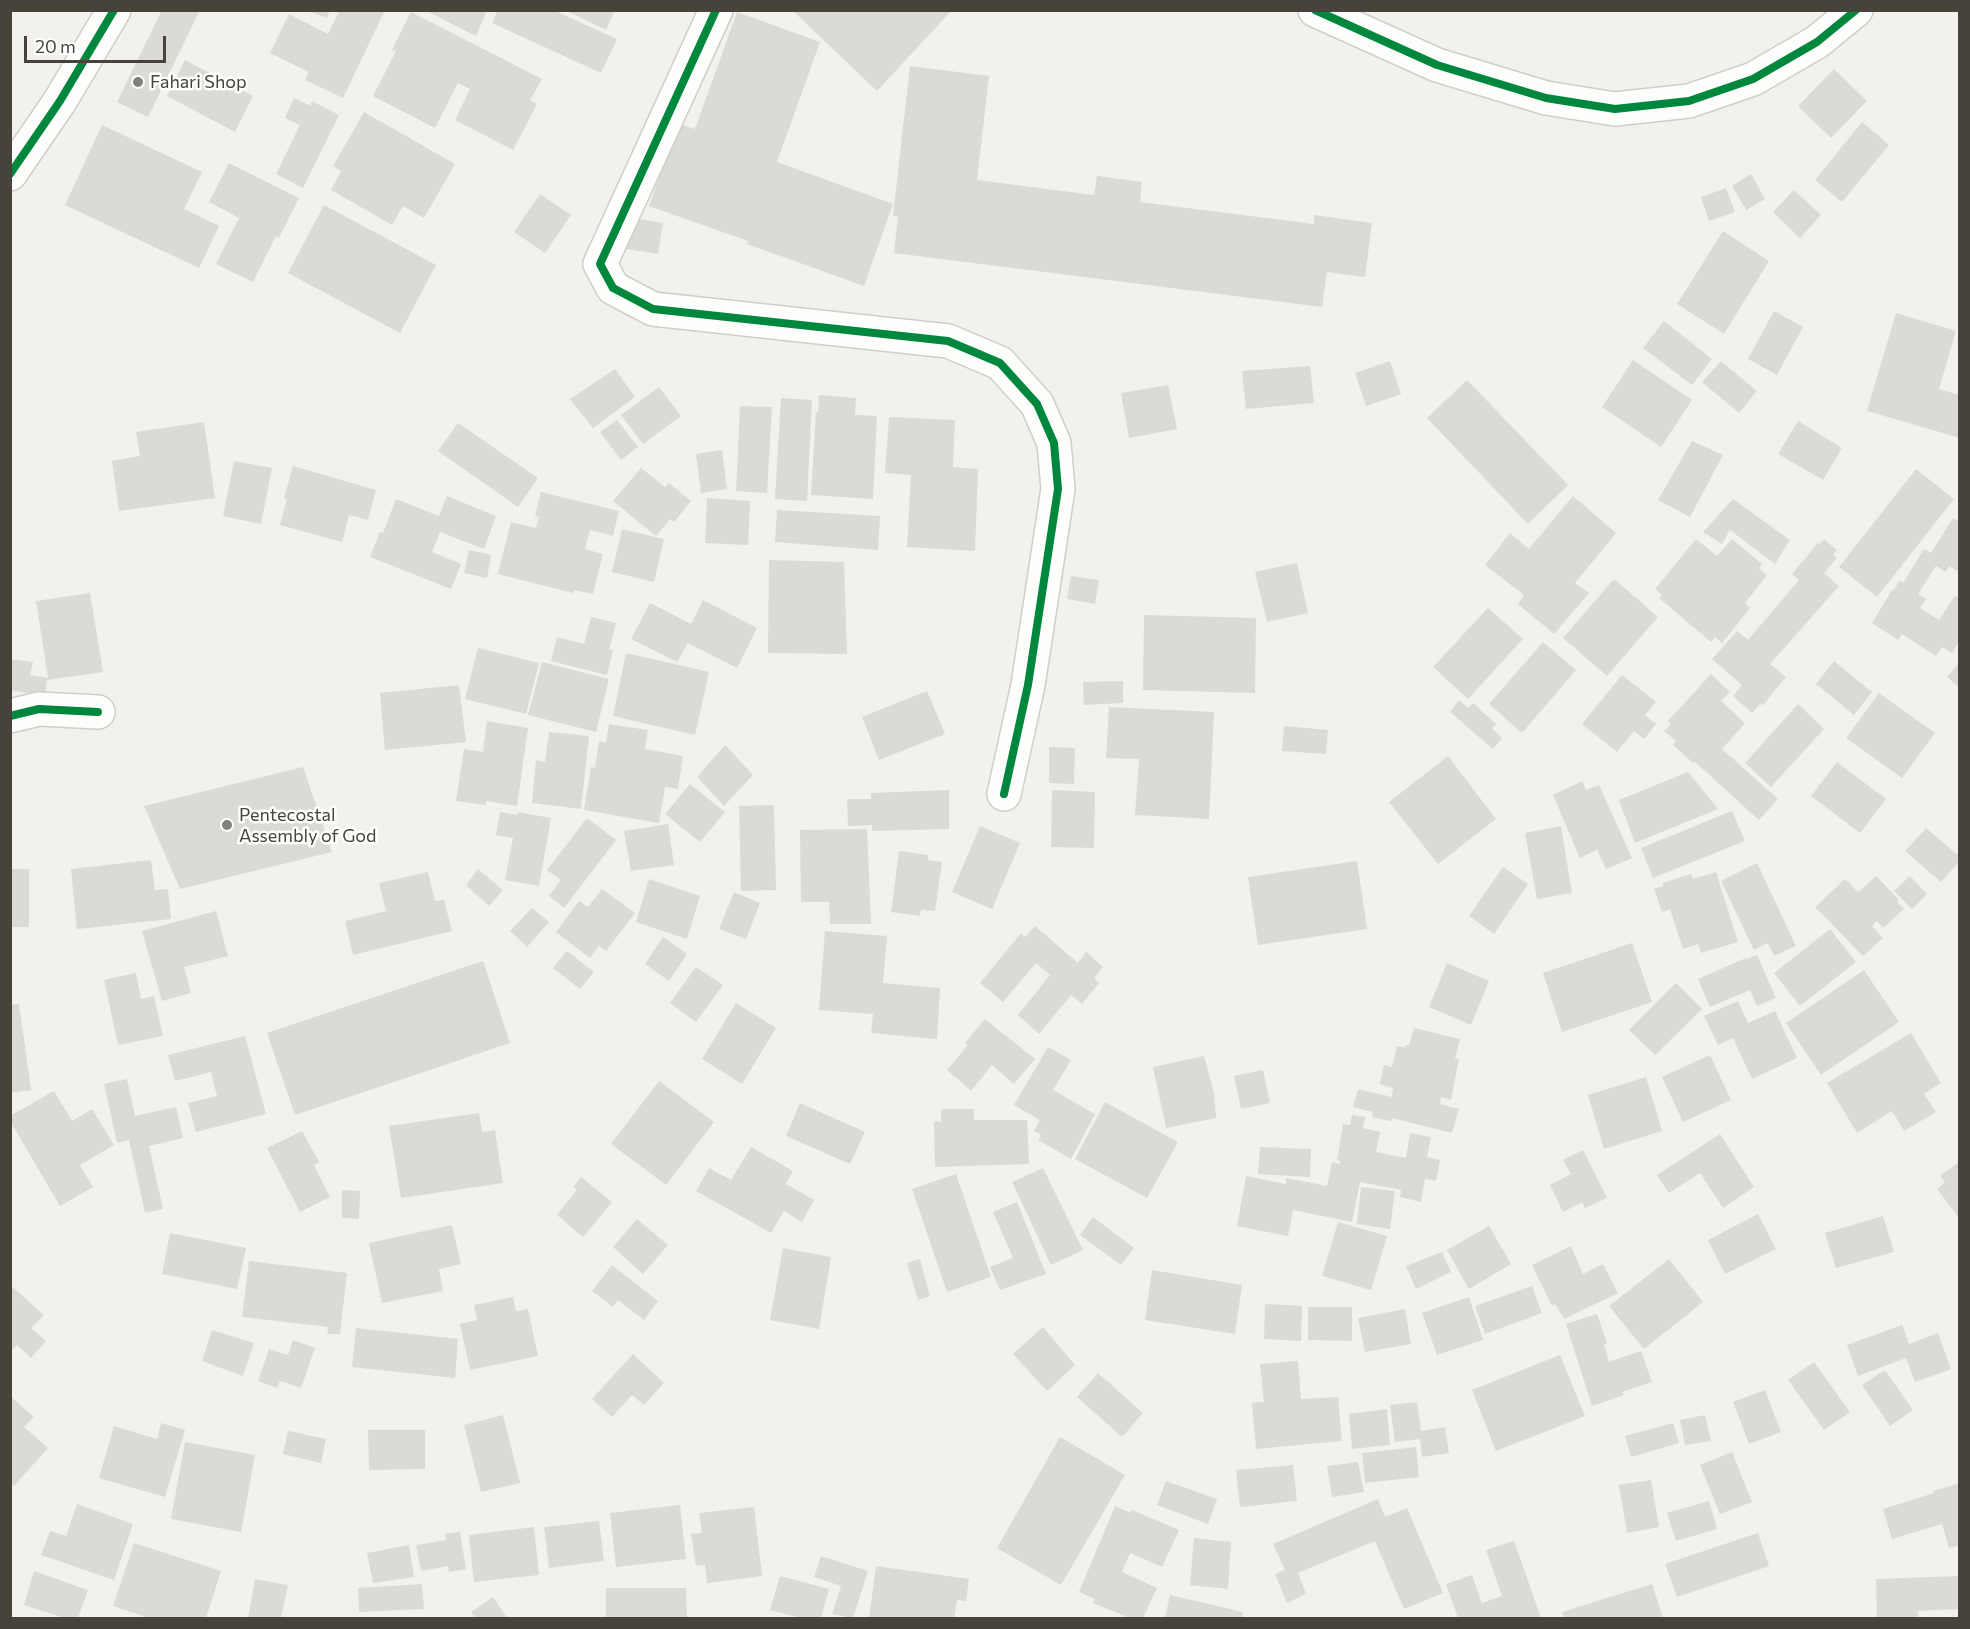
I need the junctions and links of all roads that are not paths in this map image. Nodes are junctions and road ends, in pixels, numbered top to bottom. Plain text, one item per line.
1 (114, 10) edge
2 (716, 10) edge
3 (1315, 10) edge
4 (1856, 10) edge
5 (10, 174) edge
6 (98, 712) dead end
7 (10, 716) edge
8 (1004, 794) dead end

1 - 5 street
2 - 8 street
3 - 4 street
6 - 7 street

